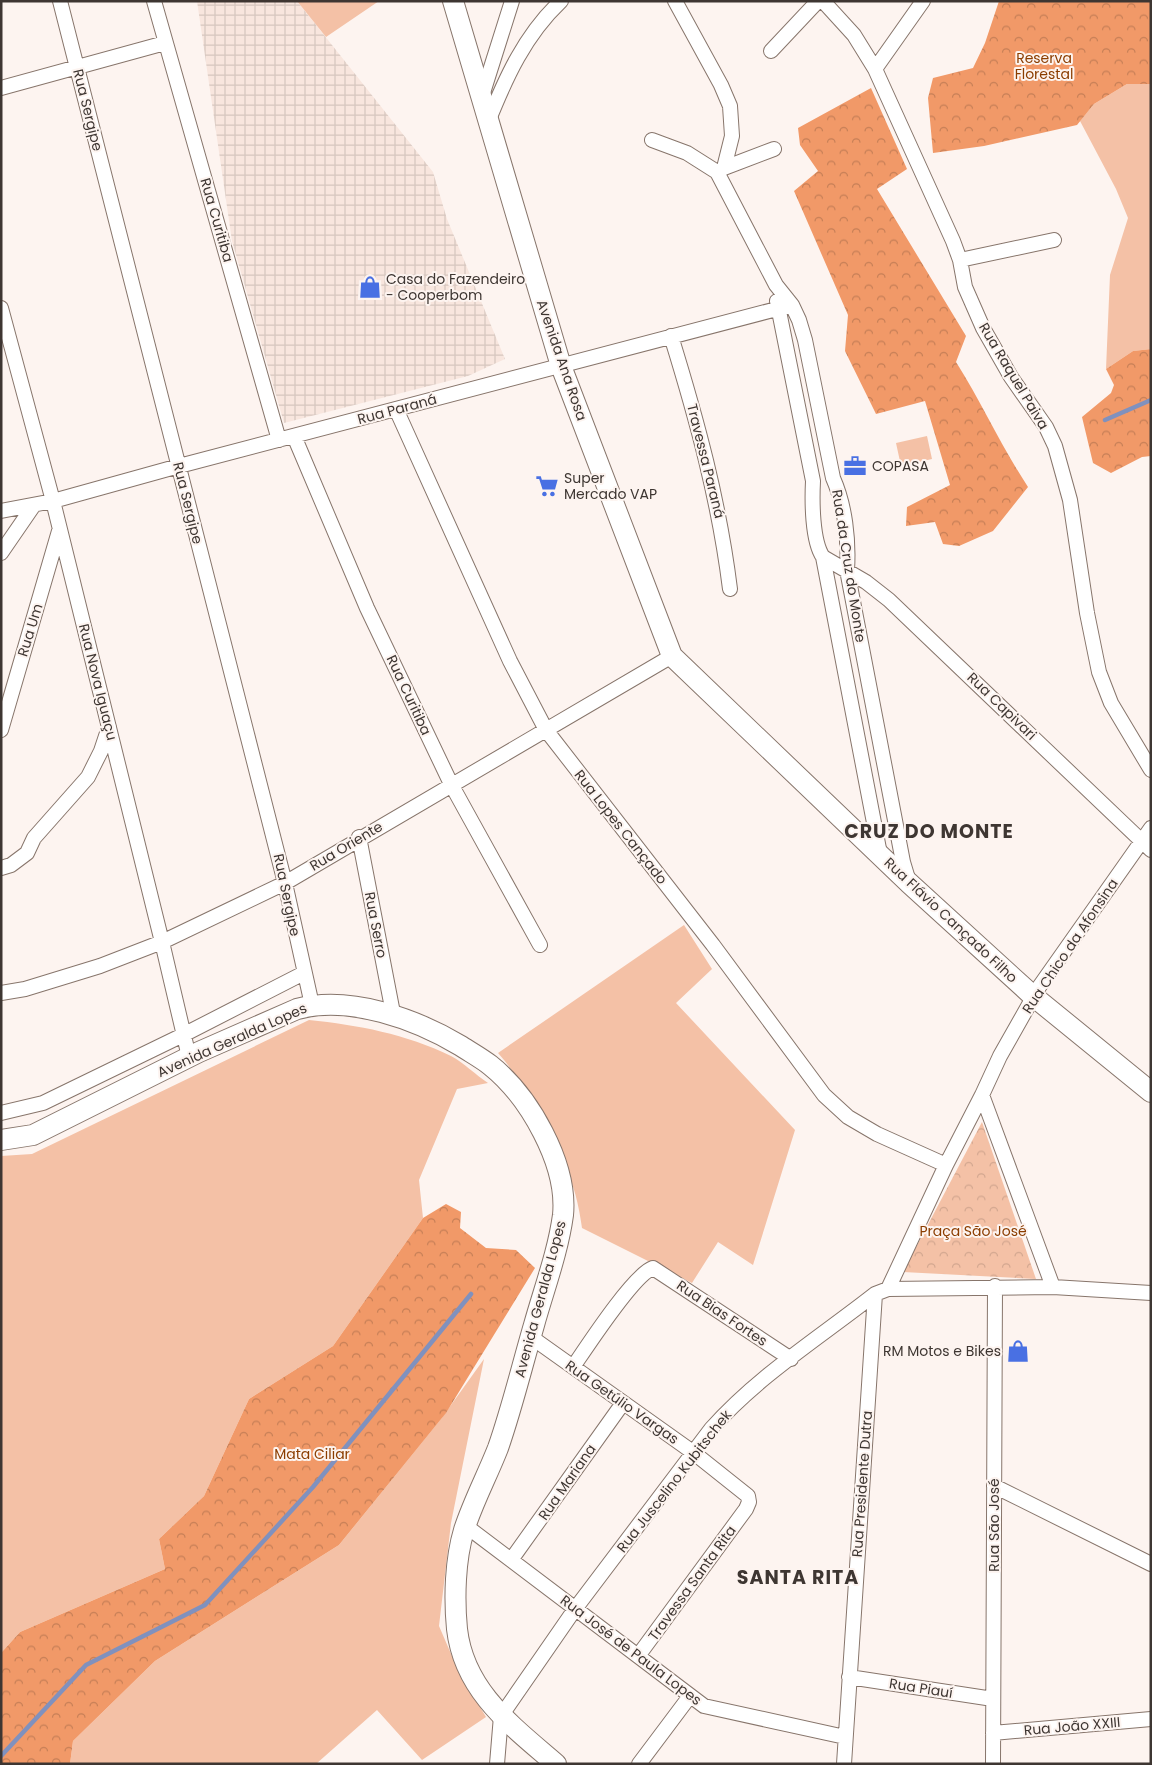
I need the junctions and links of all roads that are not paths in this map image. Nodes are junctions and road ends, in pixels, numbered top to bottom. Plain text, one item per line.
1 (60, 1) edge
2 (154, 1) edge
3 (453, 1) edge
4 (512, 1) edge
5 (561, 1) edge
6 (675, 1) edge
7 (818, 1) edge
8 (823, 1) edge
9 (923, 1) edge
10 (165, 43) junction
11 (771, 51) dead end
12 (78, 67) junction
13 (875, 68) junction
14 (1, 88) edge
15 (482, 99) junction
16 (488, 122) junction
17 (652, 140) dead end
18 (774, 149) dead end
19 (720, 170) junction
20 (1054, 240) dead end
21 (960, 260) junction
22 (776, 285) junction
23 (792, 305) junction
24 (1, 308) edge
25 (777, 309) junction
26 (672, 336) junction
27 (561, 366) junction
28 (396, 409) junction
29 (294, 436) junction
30 (279, 440) junction
31 (179, 466) junction
32 (52, 501) junction
33 (34, 505) junction
34 (1, 511) edge
35 (60, 530) junction
36 (1, 553) edge
37 (824, 557) junction
38 (847, 570) junction
39 (730, 589) dead end
40 (672, 656) junction
41 (109, 726) junction
42 (1, 730) edge
43 (546, 730) junction
44 (1151, 770) edge
45 (451, 784) junction
46 (1151, 828) edge
47 (359, 837) junction
48 (1147, 846) edge
49 (880, 854) junction
50 (1, 868) edge
51 (285, 882) junction
52 (909, 883) junction
53 (162, 942) junction
54 (540, 945) dead end
55 (304, 973) junction
56 (1, 993) edge
57 (1033, 996) junction
58 (312, 1005) junction
59 (393, 1013) junction
60 (183, 1036) junction
61 (189, 1057) junction
62 (1151, 1092) edge
63 (982, 1095) junction
64 (1, 1113) edge
65 (1, 1140) edge
66 (946, 1164) junction
67 (995, 1286) junction
68 (1053, 1287) junction
69 (882, 1292) junction
70 (1151, 1293) edge
71 (530, 1337) junction
72 (790, 1359) junction
73 (573, 1367) junction
74 (623, 1403) junction
75 (694, 1453) junction
76 (994, 1486) junction
77 (746, 1509) joint
78 (466, 1526) junction
79 (511, 1560) junction
80 (1151, 1564) edge
81 (575, 1609) junction
82 (638, 1656) junction
83 (849, 1677) junction
84 (690, 1696) junction
85 (993, 1698) junction
86 (501, 1716) junction
87 (1151, 1719) edge
88 (993, 1733) junction
89 (845, 1737) junction
90 (497, 1764) edge
91 (556, 1764) edge
92 (639, 1764) edge
93 (844, 1764) edge
94 (993, 1764) edge

1 - 12 street, Rua Sergipe
2 - 10 street, Rua Curitiba
3 - 15 main road, Avenida Ana Rosa
4 - 15 street
5 - 16 street
6 - 19 street
7 - 11 street
8 - 13 street, Rua Raquel Paiva
9 - 13 street
10 - 12 street
10 - 30 street, Rua Curitiba
12 - 14 street
12 - 31 street, Rua Sergipe
13 - 21 street, Rua Raquel Paiva
15 - 16 main road, Avenida Ana Rosa
16 - 27 main road, Avenida Ana Rosa
17 - 19 street
18 - 19 street
19 - 22 street, Rua da Cruz do Monte
20 - 21 street
21 - 44 street, Rua Raquel Paiva
22 - 23 street, Rua da Cruz do Monte
22 - 25 street, Rua da Cruz do Monte
23 - 25 street, Rua Paraná
23 - 38 street, Rua da Cruz do Monte
24 - 32 street, Rua Nova Iguaçu
25 - 26 street, Rua Paraná
25 - 37 street, Rua da Cruz do Monte
26 - 27 street, Rua Paraná
26 - 39 street, Travessa Paraná
27 - 28 street, Rua Paraná
27 - 40 main road, Avenida Ana Rosa
28 - 29 street, Rua Paraná
28 - 43 street, Rua Lopes Cançado
29 - 30 street, Rua Paraná
29 - 45 street, Rua Curitiba
30 - 31 street, Rua Paraná
31 - 32 street, Rua Paraná
31 - 51 street, Rua Sergipe
32 - 33 street, Rua Paraná
32 - 35 street, Rua Nova Iguaçu
33 - 34 street, Rua Paraná
33 - 36 street
35 - 41 street, Rua Nova Iguaçu
35 - 42 street, Rua Um
37 - 38 street, Rua Capivari
37 - 49 street, Rua da Cruz do Monte
38 - 48 street, Rua Capivari
38 - 52 street, Rua da Cruz do Monte
40 - 43 street, Rua Oriente
40 - 49 main road, Rua Flávio Cançado Filho
41 - 50 street
41 - 53 street, Rua Nova Iguaçu
43 - 45 street, Rua Oriente
43 - 66 street, Rua Lopes Cançado
45 - 47 street, Rua Oriente
45 - 54 street, Rua Curitiba
46 - 48 street, Rua Chico da Afonsina
47 - 51 street, Rua Oriente
47 - 59 street, Rua Serro
48 - 57 street, Rua Chico da Afonsina
49 - 52 main road, Rua Flávio Cançado Filho
51 - 53 street, Rua Oriente
51 - 55 street, Rua Sergipe
52 - 57 main road, Rua Flávio Cançado Filho
53 - 56 street, Rua Oriente
53 - 60 street, Rua Nova Iguaçu
55 - 58 street, Rua Sergipe
55 - 60 street, Avenida Geralda Lopes
57 - 62 main road, Rua Flávio Cançado Filho
57 - 63 street, Rua Chico da Afonsina
58 - 59 main road, Avenida Geralda Lopes
58 - 61 main road, Avenida Geralda Lopes
59 - 71 main road, Avenida Geralda Lopes
60 - 61 street, Rua Nova Iguaçu
60 - 64 street, Avenida Geralda Lopes
61 - 65 main road, Avenida Geralda Lopes
63 - 66 street
63 - 68 street
66 - 69 street
67 - 68 street
67 - 69 street
67 - 76 street, Rua São José
68 - 70 street
69 - 72 street, Rua Juscelino Kubitschek
69 - 83 street, Rua Presidente Dutra
71 - 73 street, Rua Getúlio Vargas
71 - 78 main road, Avenida Geralda Lopes
72 - 73 street, Rua Bias Fortes
72 - 75 street, Rua Juscelino Kubitschek
73 - 74 street, Rua Getúlio Vargas
74 - 75 street, Rua Getúlio Vargas
74 - 79 street, Rua Mariana
75 - 77 street, Rua Getúlio Vargas
75 - 81 street, Rua Juscelino Kubitschek
76 - 80 street
76 - 85 street, Rua São José
77 - 82 street, Travessa Santa Rita
78 - 79 street, Rua José de Paula Lopes
78 - 86 main road, Avenida Geralda Lopes
79 - 81 street, Rua José de Paula Lopes
81 - 82 street, Rua José de Paula Lopes
81 - 86 street, Rua Juscelino Kubitschek
82 - 84 street, Rua José de Paula Lopes
83 - 85 street, Rua Piauí
83 - 89 street, Rua Presidente Dutra
84 - 89 street, Rua José de Paula Lopes
84 - 92 street
85 - 88 street, Rua São José
86 - 90 street
86 - 91 main road, Avenida Geralda Lopes
87 - 88 street, Rua João XXIII
88 - 94 street, Rua São José
89 - 93 street, Rua Presidente Dutra

